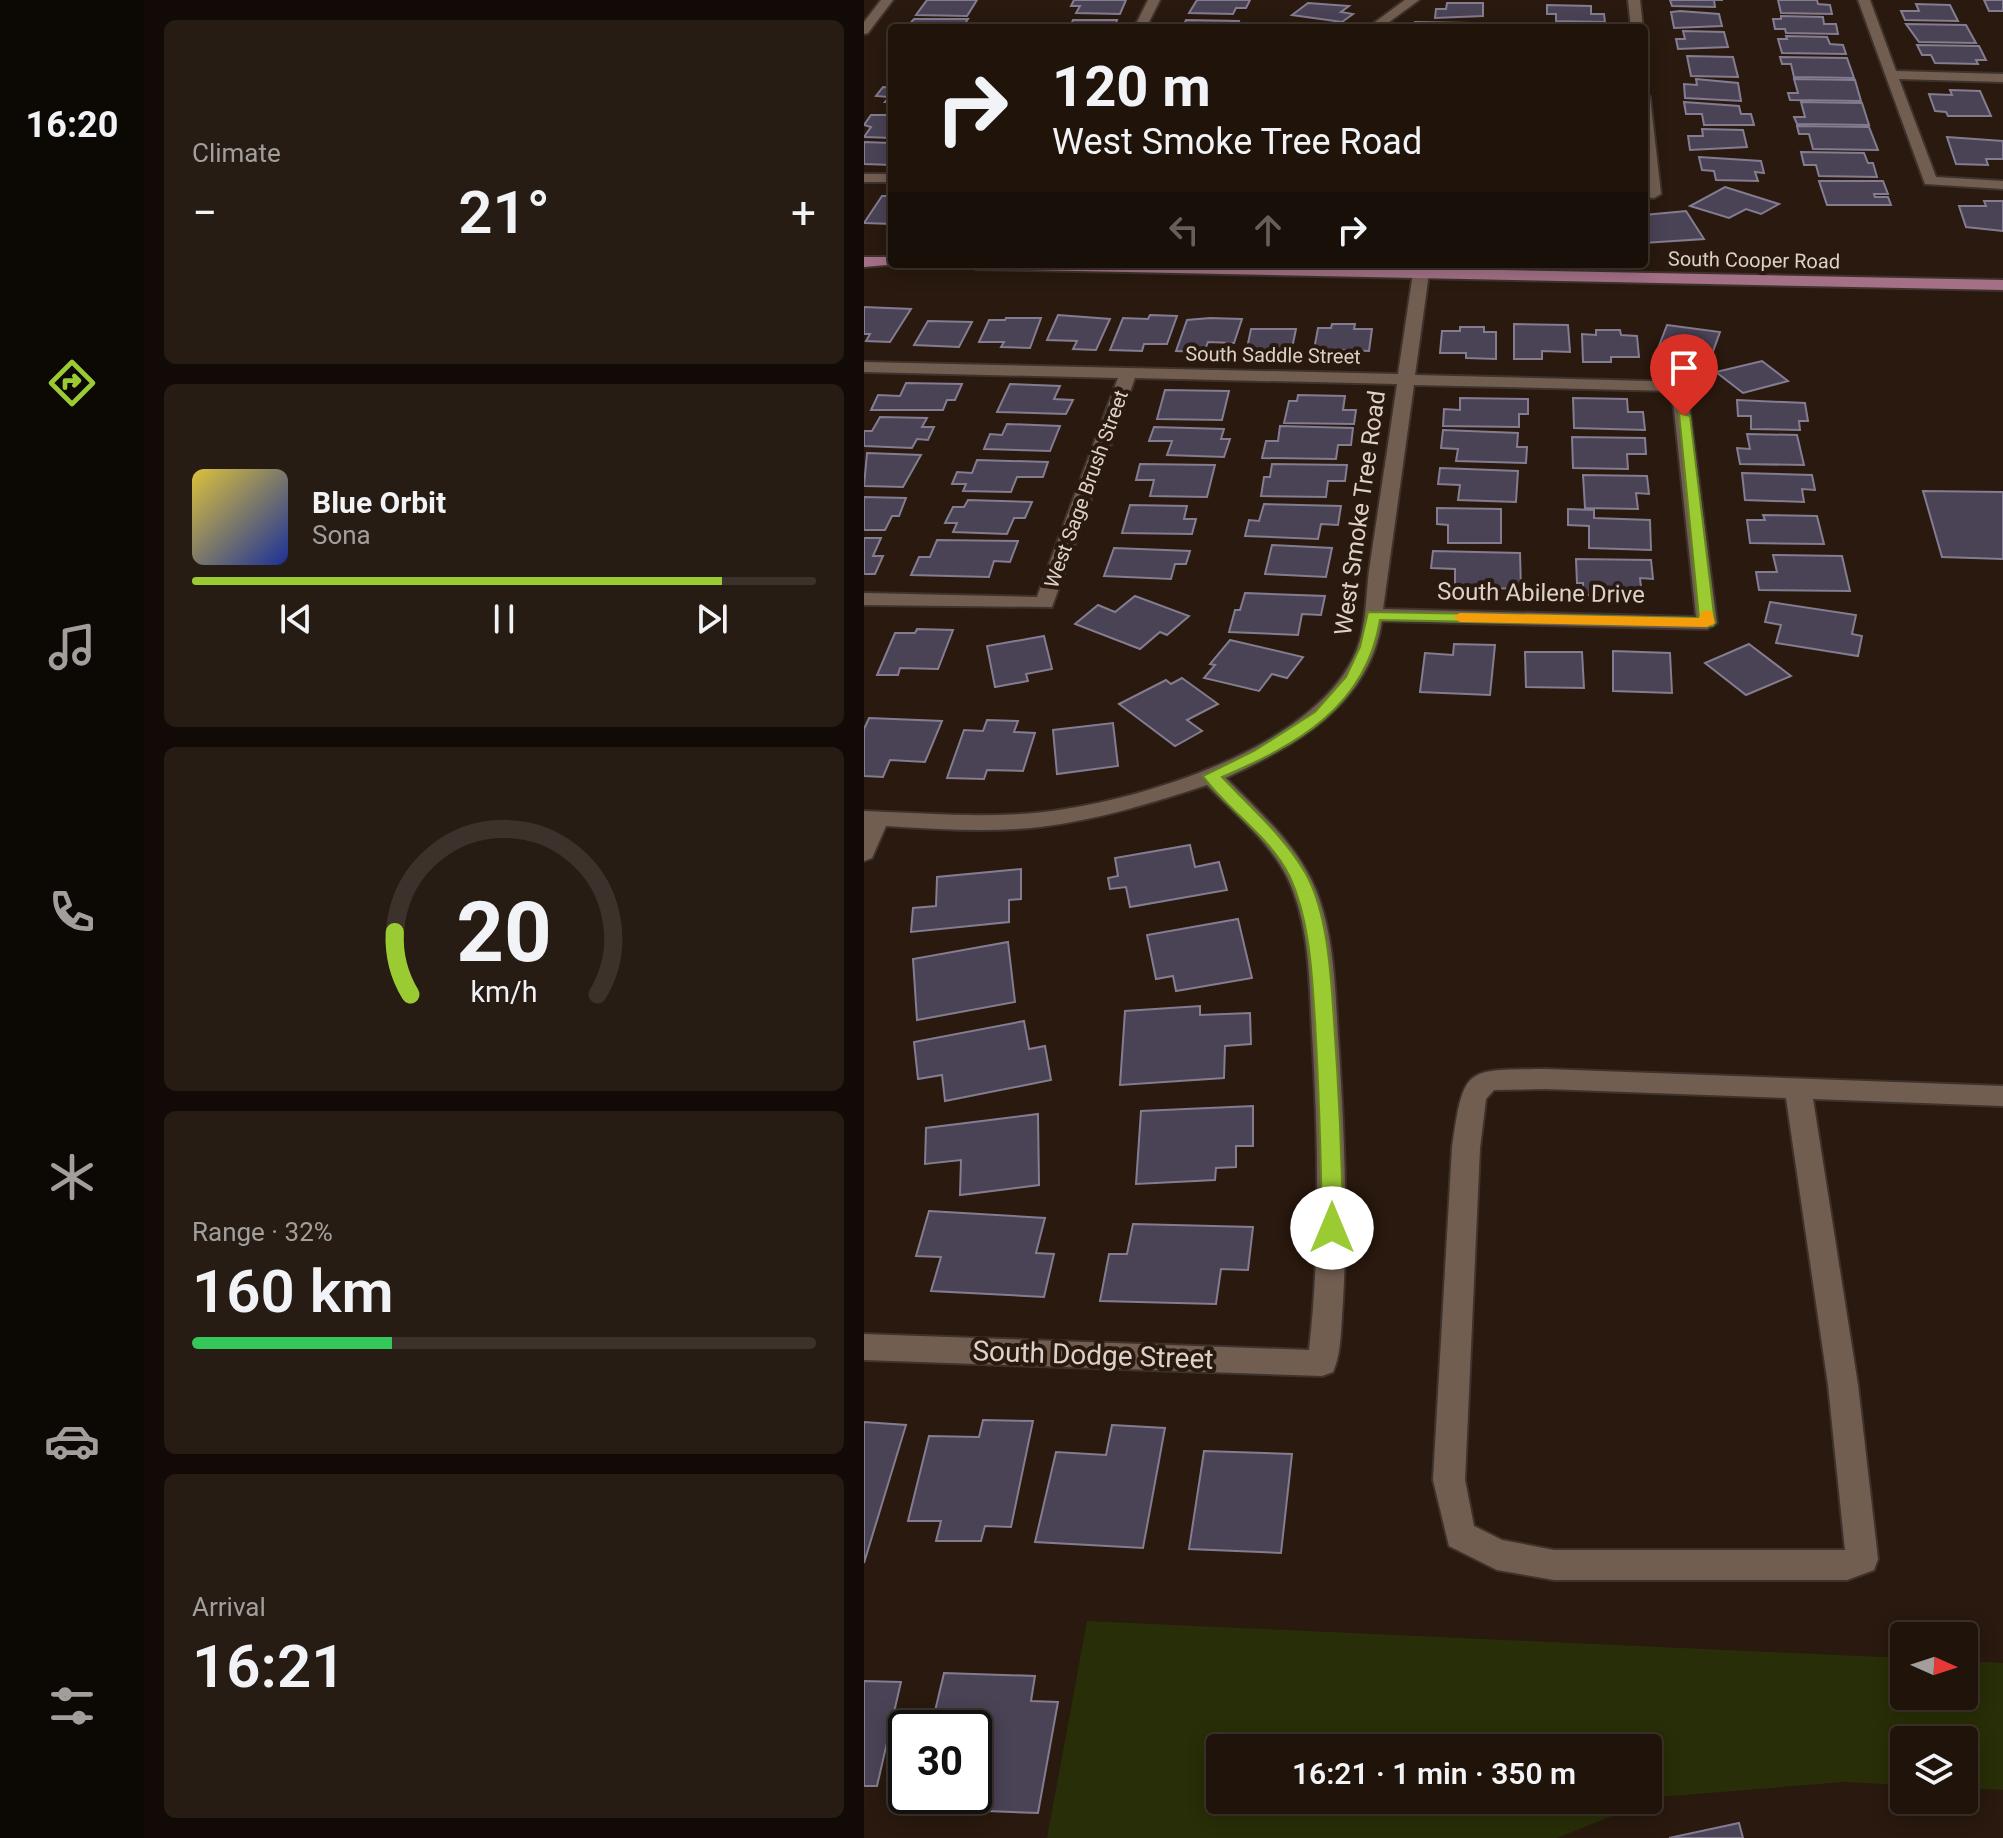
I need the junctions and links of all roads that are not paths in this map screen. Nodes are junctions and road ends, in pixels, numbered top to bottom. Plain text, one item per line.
1 (887, 0) edge
2 (1154, 0) edge
3 (1413, 0) edge
4 (1634, 0) edge
5 (1864, 0) edge
6 (1142, 24) edge
7 (1379, 24) edge
8 (1637, 24) edge
9 (864, 30) edge
10 (1891, 75) junction
11 (2003, 78) edge
12 (864, 178) edge
13 (888, 178) edge
14 (2003, 185) edge
15 (864, 262) edge
16 (888, 262) edge
17 (1174, 268) edge
18 (1421, 273) junction
19 (2003, 285) edge
20 (864, 367) edge
21 (1128, 374) junction
22 (1405, 380) junction
23 (864, 599) edge
24 (1373, 615) junction
25 (1707, 623) joint
26 (1211, 776) junction
27 (871, 819) edge
28 (864, 853) edge
29 (1798, 1089) junction
30 (2003, 1096) edge
31 (864, 1347) edge

1 - 9 street
2 - 6 street
3 - 7 street
4 - 8 street
5 - 10 street
10 - 11 street
10 - 14 street
12 - 13 street
15 - 16 main road
17 - 18 main road, South Cooper Road
18 - 19 main road, South Cooper Road
18 - 22 street, West Smoke Tree Road
20 - 21 street, South Saddle Street
21 - 22 street, South Saddle Street
21 - 23 street, West Sage Brush Street
22 - 24 street, West Smoke Tree Road
22 - 25 street, South Saddle Street
24 - 25 street, South Abilene Drive
24 - 26 street, West Smoke Tree Road
26 - 27 street, West Smoke Tree Road
26 - 31 street, South Dodge Street
27 - 28 street
29 - 29 street
29 - 30 street

